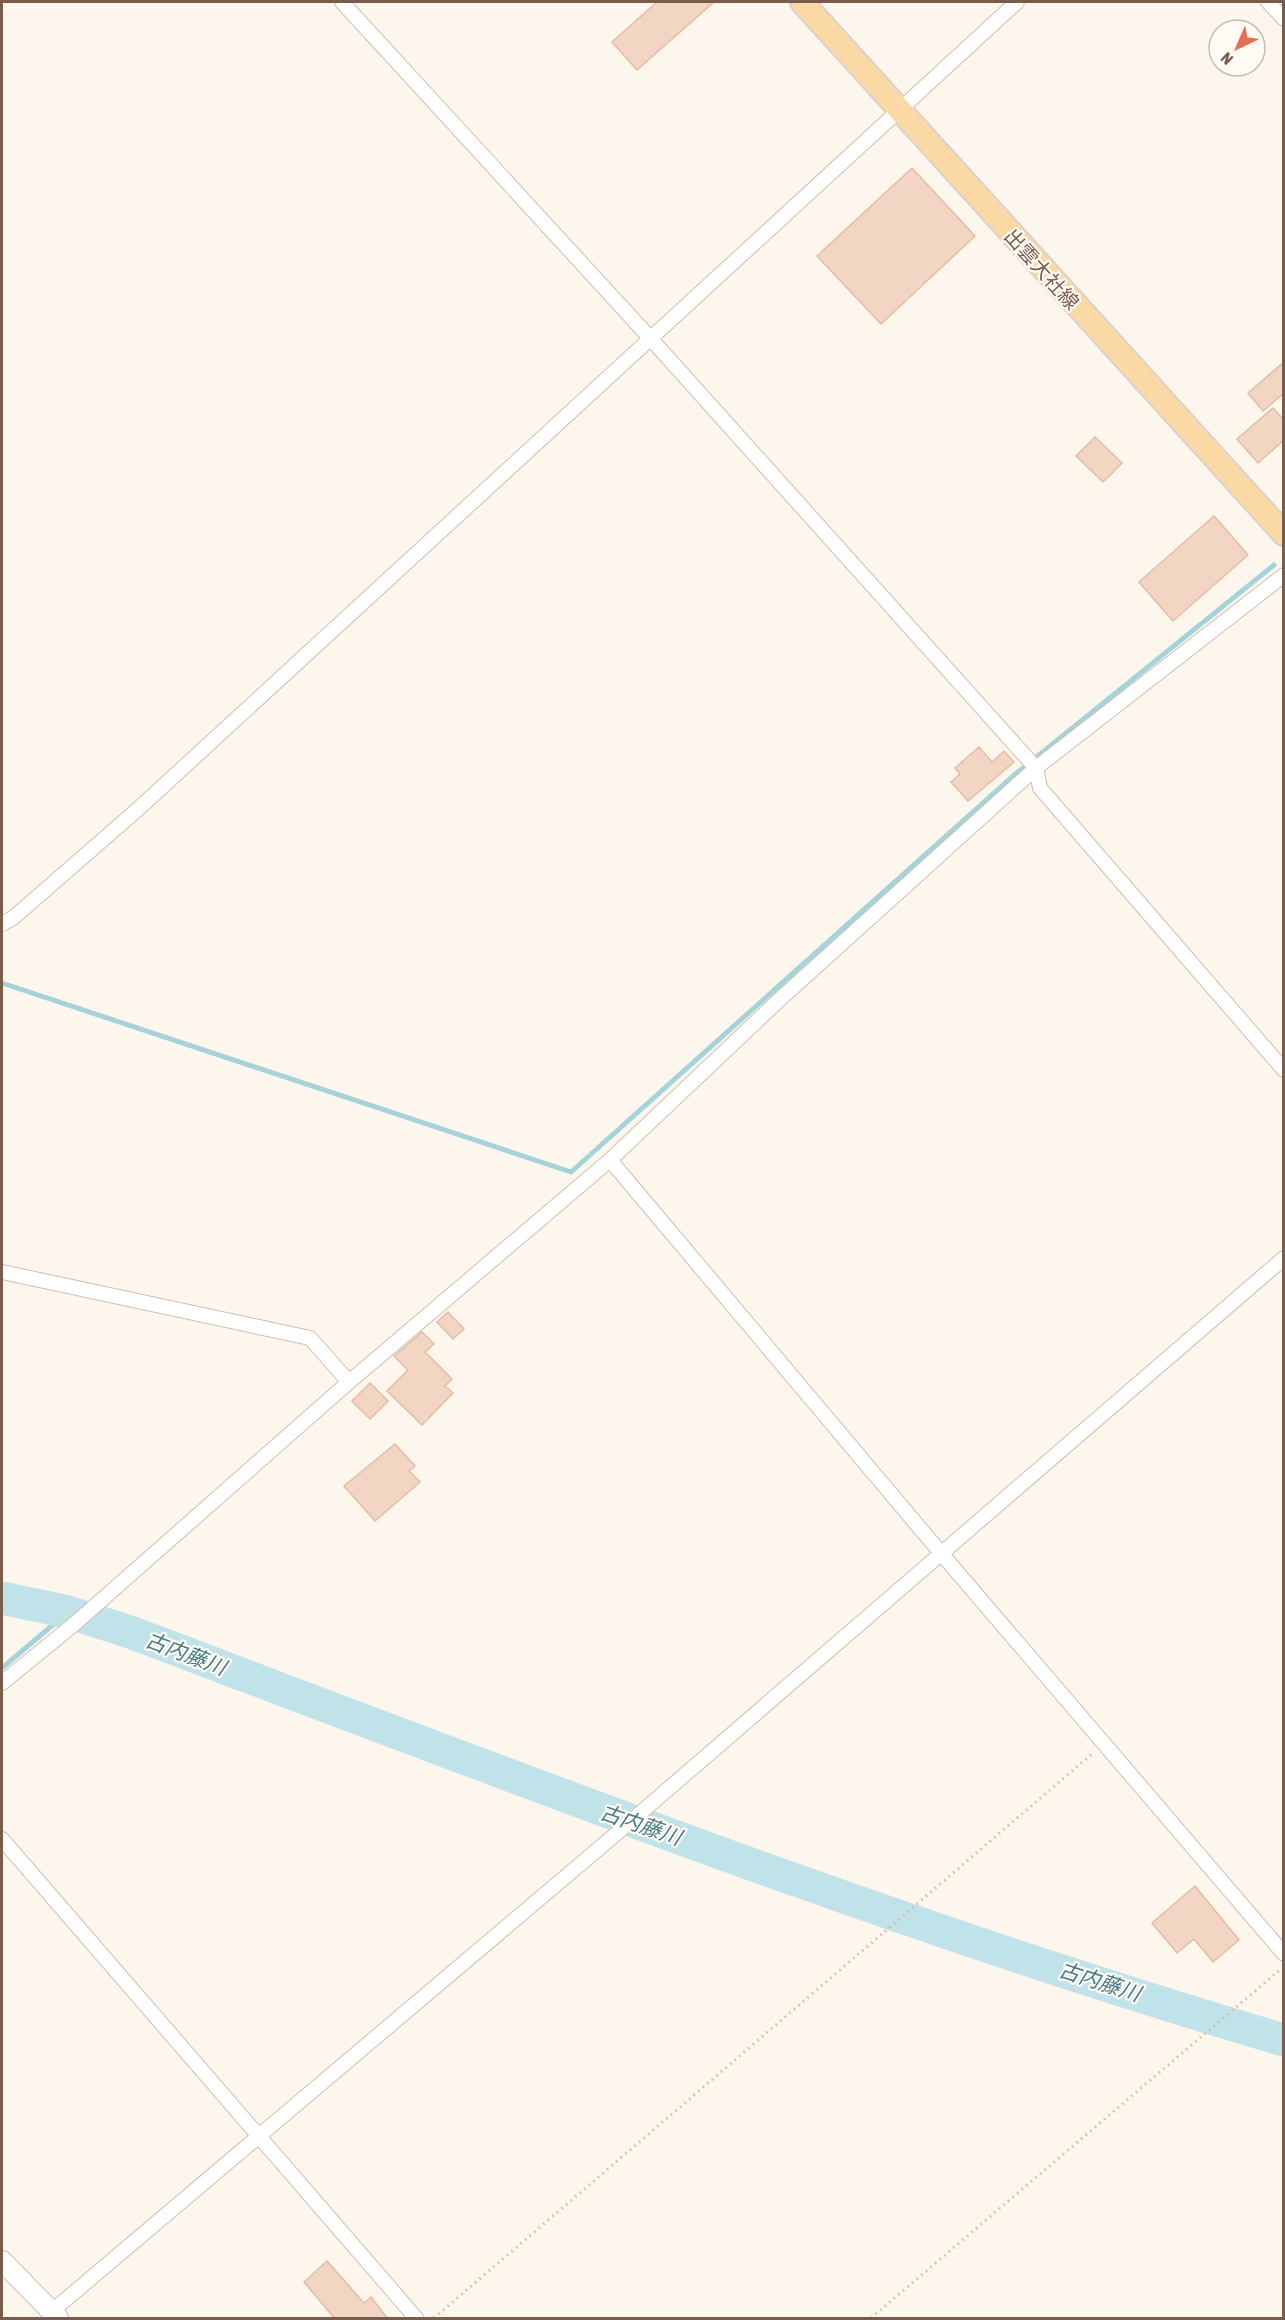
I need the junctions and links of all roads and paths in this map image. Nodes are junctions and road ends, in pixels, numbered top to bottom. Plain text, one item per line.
1 (342, 2) edge
2 (802, 2) edge
3 (1017, 2) edge
4 (1268, 2) edge
5 (1284, 19) edge
6 (898, 110) junction
7 (651, 339) junction
8 (1284, 534) edge
9 (1284, 575) edge
10 (1036, 768) junction
11 (2, 924) edge
12 (1284, 1071) edge
13 (610, 1160) junction
14 (1284, 1258) edge
15 (2, 1272) edge
16 (349, 1382) junction
17 (940, 1552) junction
18 (2, 1683) edge
19 (1103, 1744) junction
20 (2, 1839) edge
21 (1284, 1954) edge
22 (1284, 1967) edge
23 (259, 2136) junction
24 (2, 2261) edge
25 (55, 2315) edge
26 (416, 2319) edge
27 (434, 2319) edge
28 (870, 2319) edge

1 - 7 street
2 - 6 main road, 出雲大社線
3 - 6 street
4 - 5 street
6 - 7 street
6 - 8 main road, 出雲大社線
7 - 10 street
7 - 11 street
9 - 10 street
10 - 12 street
10 - 13 street
13 - 16 street
13 - 17 street
14 - 17 street
15 - 16 street
16 - 18 street
17 - 19 street
17 - 23 street
19 - 21 street
19 - 27 path
20 - 23 street
22 - 28 path
23 - 25 street
23 - 26 street
24 - 25 main road

